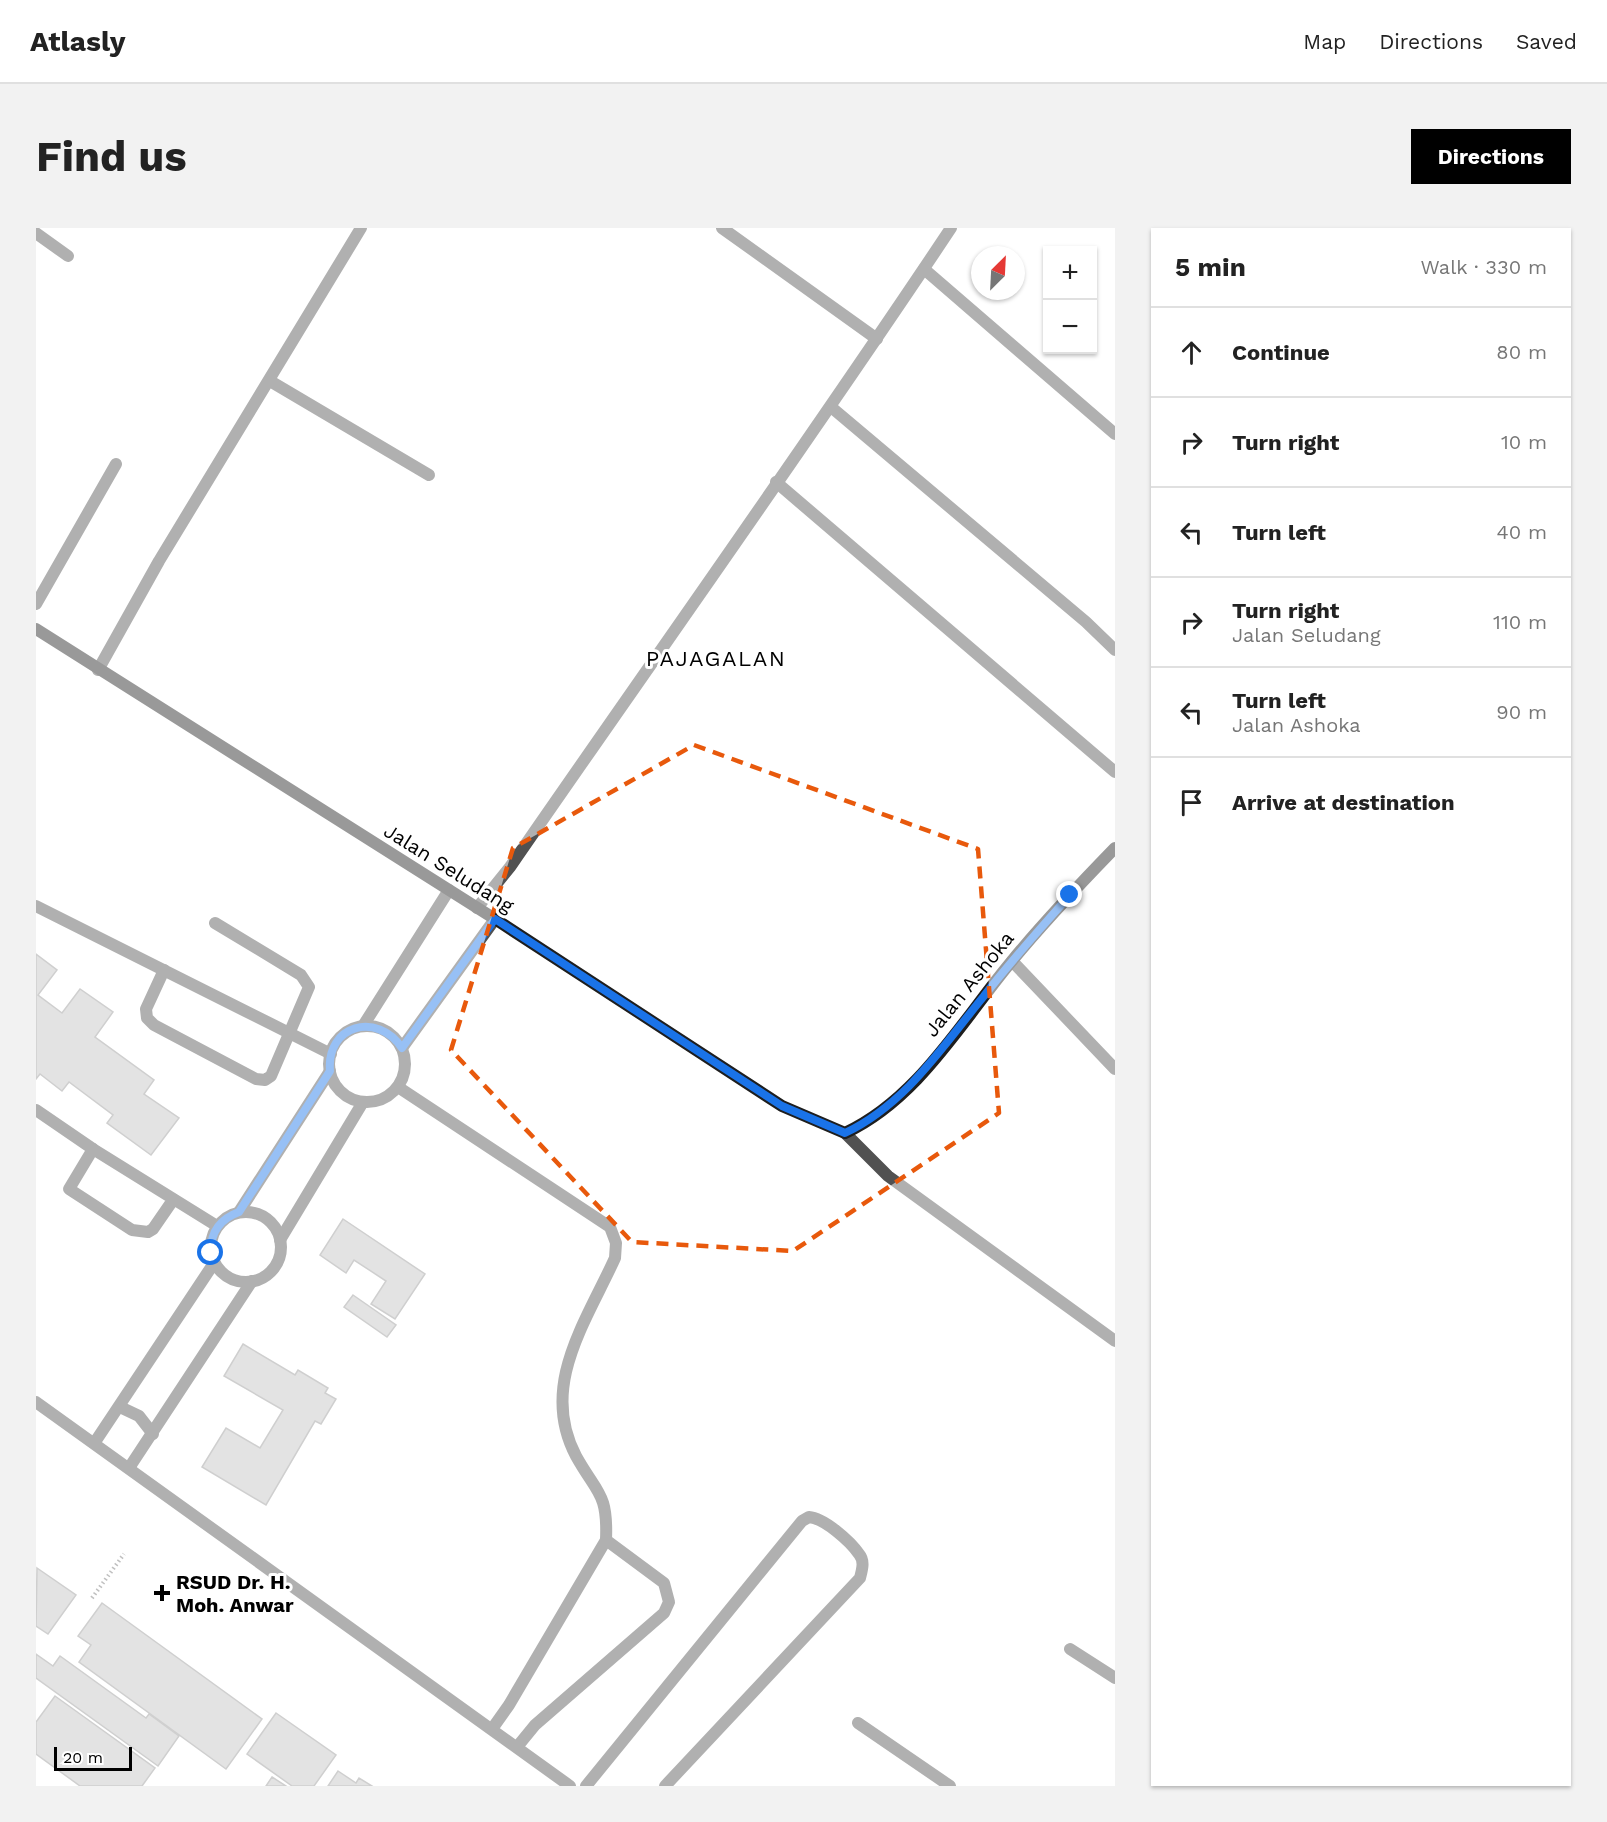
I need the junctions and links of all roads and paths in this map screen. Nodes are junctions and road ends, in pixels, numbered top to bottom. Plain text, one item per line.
1 (361, 228) edge
2 (722, 228) edge
3 (951, 228) edge
4 (36, 233) edge
5 (68, 256) dead end
6 (924, 269) junction
7 (877, 339) junction
8 (270, 381) junction
9 (831, 407) junction
10 (1115, 434) edge
11 (116, 464) dead end
12 (429, 475) dead end
13 (776, 482) junction
14 (36, 604) edge
15 (36, 629) edge
16 (1115, 650) edge
17 (98, 670) junction
18 (1115, 772) edge
19 (1115, 848) edge
20 (448, 890) junction
21 (36, 906) edge
22 (477, 908) junction
23 (495, 919) junction
24 (215, 923) dead end
25 (1012, 961) junction
26 (164, 970) junction
27 (363, 1026) junction
28 (290, 1034) junction
29 (402, 1048) junction
30 (331, 1054) junction
31 (1115, 1068) edge
32 (330, 1071) junction
33 (398, 1087) junction
34 (363, 1101) junction
35 (36, 1110) edge
36 (845, 1133) junction
37 (93, 1149) junction
38 (173, 1200) junction
39 (239, 1212) junction
40 (217, 1226) junction
41 (280, 1240) junction
42 (214, 1263) junction
43 (252, 1281) junction
44 (1115, 1341) edge
45 (36, 1402) edge
46 (120, 1407) junction
47 (153, 1434) junction
48 (95, 1442) junction
49 (129, 1468) junction
50 (606, 1540) junction
51 (124, 1554) dead end
52 (92, 1598) dead end
53 (1070, 1649) dead end
54 (1115, 1678) edge
55 (858, 1723) dead end
56 (492, 1729) junction
57 (518, 1747) junction
58 (570, 1786) edge
59 (586, 1786) edge
60 (665, 1786) edge
61 (950, 1786) edge

1 - 8 street
2 - 7 street
3 - 6 street
4 - 5 street
6 - 7 street
6 - 10 street
7 - 9 street
8 - 12 street
8 - 17 street
9 - 13 street
9 - 16 street
11 - 14 street
13 - 18 street
13 - 22 street
15 - 17 main road, Jalan Seludang
17 - 20 main road, Jalan Seludang
19 - 25 main road, Jalan Ashoka
20 - 22 main road, Jalan Seludang
20 - 27 street
21 - 26 street
22 - 23 main road, Jalan Seludang
23 - 29 street
23 - 36 main road, Jalan Seludang
24 - 28 street
25 - 31 street
25 - 36 main road, Jalan Ashoka
26 - 28 street
26 - 28 street
27 - 29 street
27 - 30 street
28 - 30 street
29 - 33 street
30 - 32 street
32 - 34 street
32 - 39 street
33 - 34 street
33 - 50 street
34 - 41 street
35 - 37 street
36 - 44 street
37 - 38 street
37 - 38 street
38 - 40 street
39 - 40 street
39 - 41 street
40 - 42 street
41 - 43 street
42 - 43 street
42 - 46 street
43 - 47 street
45 - 48 street
46 - 47 street
46 - 48 street
47 - 49 street
48 - 49 street
49 - 56 street
50 - 56 street
50 - 57 street
51 - 52 path
53 - 54 street
55 - 61 street
56 - 57 street
57 - 58 street
59 - 60 street

